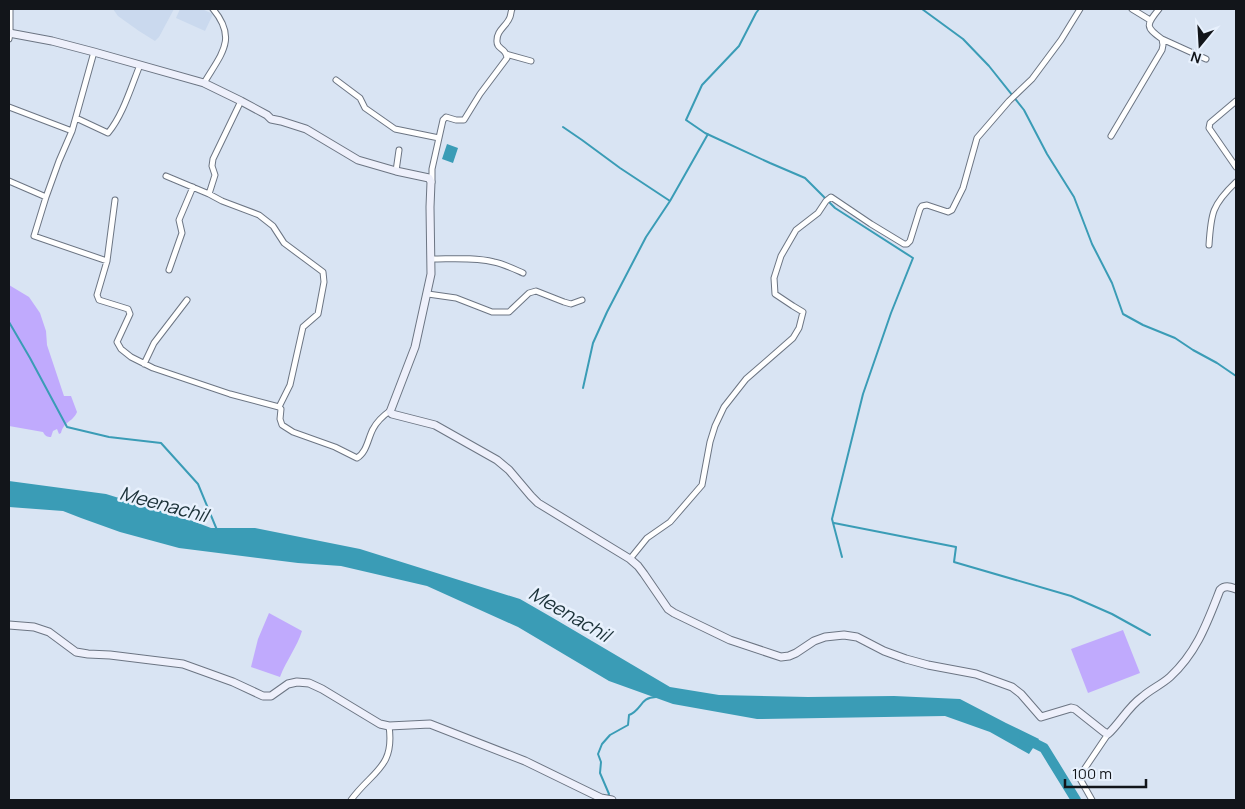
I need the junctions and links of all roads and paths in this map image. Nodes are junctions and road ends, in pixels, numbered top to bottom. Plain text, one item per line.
1 (10, 9) edge
2 (213, 9) edge
3 (512, 9) edge
4 (1080, 9) edge
5 (1132, 9) edge
6 (1158, 9) edge
7 (1150, 20) junction
8 (9, 35) edge
9 (1162, 39) junction
10 (94, 52) junction
11 (506, 54) junction
12 (1206, 59) dead end
13 (531, 61) dead end
14 (140, 65) junction
15 (336, 80) dead end
16 (204, 83) junction
17 (241, 101) junction
18 (1236, 101) edge
19 (9, 107) edge
20 (76, 118) junction
21 (72, 132) junction
22 (1111, 136) dead end
23 (439, 138) junction
24 (399, 150) dead end
25 (1236, 167) edge
26 (396, 171) junction
27 (166, 176) dead end
28 (9, 180) edge
29 (432, 182) junction
30 (1236, 182) edge
31 (193, 187) junction
32 (209, 194) junction
33 (46, 197) junction
34 (115, 200) dead end
35 (1209, 245) dead end
36 (432, 259) junction
37 (107, 261) junction
38 (169, 270) dead end
39 (524, 273) dead end
40 (428, 294) junction
41 (187, 300) dead end
42 (582, 300) dead end
43 (144, 364) junction
44 (279, 407) junction
45 (390, 410) junction
46 (630, 559) junction
47 (1236, 589) edge
48 (9, 624) edge
49 (389, 726) junction
50 (1108, 734) junction
51 (351, 800) edge
52 (612, 800) edge
53 (1092, 800) edge

1 - 8 street
2 - 16 street
3 - 11 street
4 - 46 street
5 - 7 street
6 - 7 street
7 - 9 street
8 - 10 main road
9 - 12 street
9 - 22 street
10 - 14 main road
10 - 20 street
11 - 13 street
11 - 23 street
14 - 16 main road
14 - 20 street
15 - 23 street
16 - 17 main road
17 - 26 main road
17 - 32 street
18 - 25 street
19 - 21 street
20 - 21 street
21 - 33 street
23 - 29 street
24 - 26 street
26 - 29 main road
27 - 31 street
28 - 33 street
29 - 36 main road
30 - 35 street
31 - 32 street
31 - 38 street
32 - 44 street
33 - 37 street
34 - 37 street
36 - 39 street
36 - 40 main road
37 - 43 street
40 - 42 street
40 - 45 main road
41 - 43 street
43 - 44 street
44 - 45 street
45 - 46 main road
46 - 50 main road
47 - 50 main road
48 - 49 main road
49 - 51 street
49 - 52 main road
50 - 53 street

